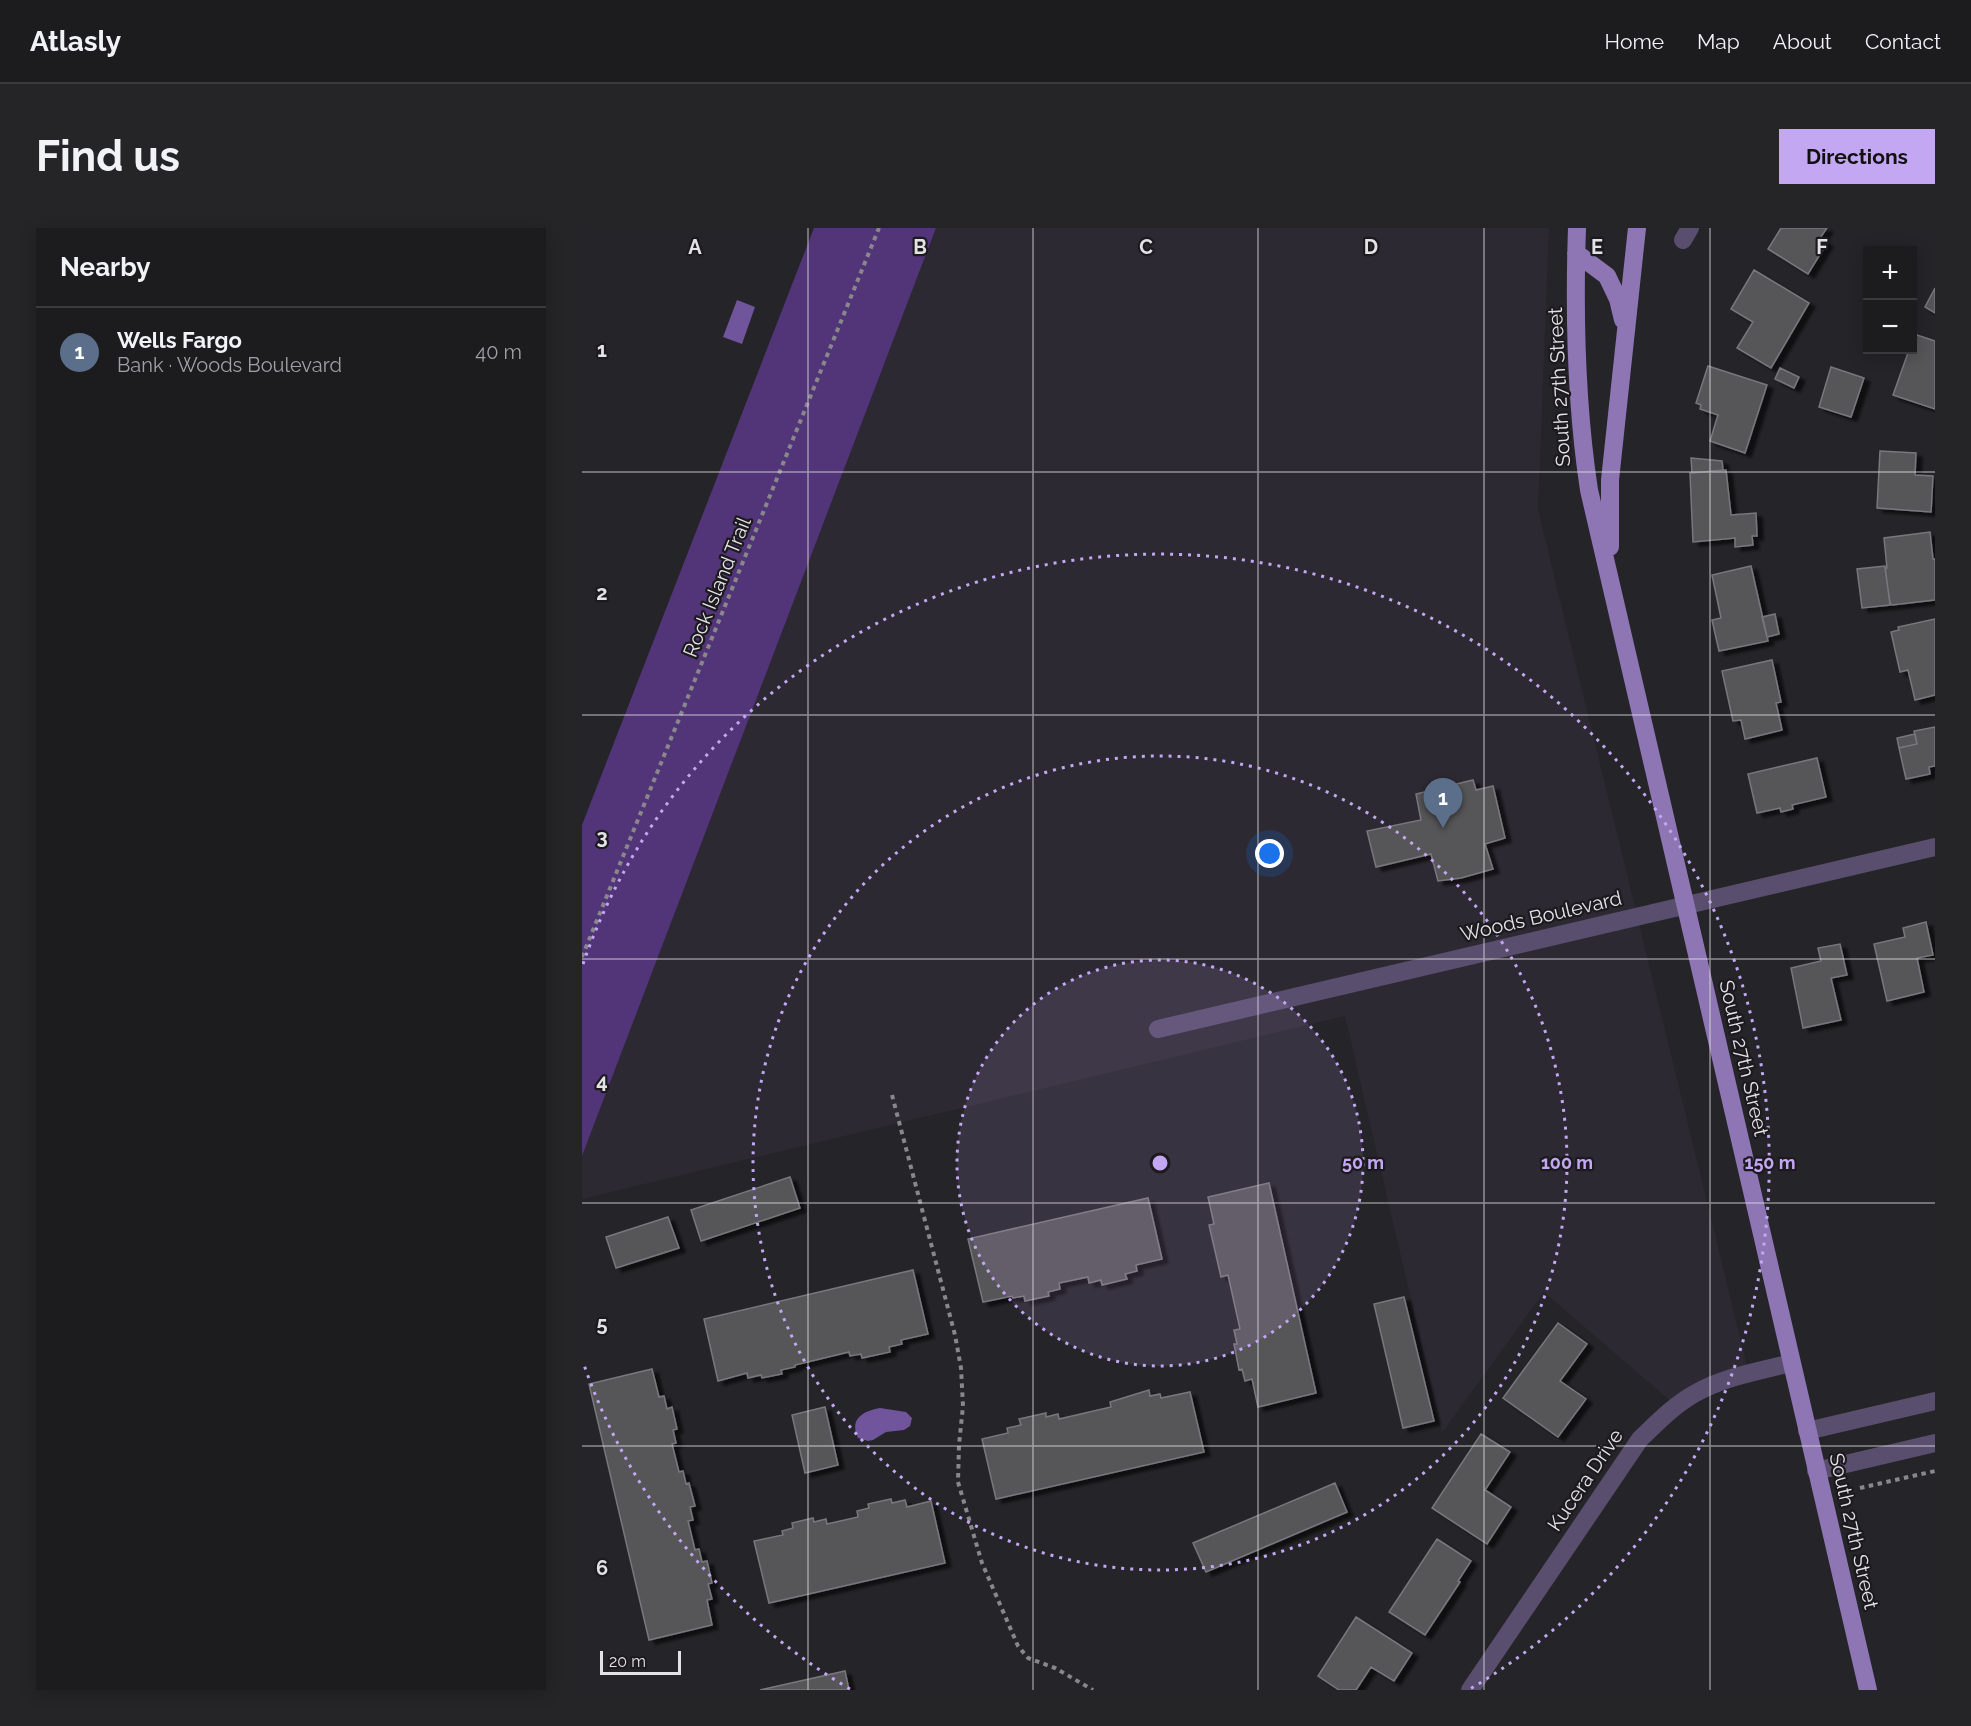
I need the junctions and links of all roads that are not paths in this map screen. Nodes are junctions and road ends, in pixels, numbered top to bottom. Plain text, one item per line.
1 (1577, 228) edge
2 (1637, 228) edge
3 (1576, 253) junction
4 (1626, 331) junction
5 (1610, 576) junction
6 (1935, 846) edge
7 (1686, 905) junction
8 (1158, 1029) dead end
9 (1791, 1363) junction
10 (1935, 1401) edge
11 (1807, 1431) junction
12 (1935, 1443) edge
13 (1816, 1471) junction
14 (1470, 1690) edge
15 (1868, 1690) edge

1 - 3 main road, South 27th Street
2 - 4 main road, South 27th Street
3 - 4 main road
3 - 5 main road, South 27th Street
4 - 5 main road, South 27th Street
5 - 7 main road, South 27th Street
6 - 7 street, Woods Boulevard
7 - 8 street, Woods Boulevard
7 - 9 main road, South 27th Street
9 - 11 main road, South 27th Street
9 - 14 street, Kucera Drive
10 - 11 street
11 - 13 main road, South 27th Street
12 - 13 street
13 - 15 main road, South 27th Street

